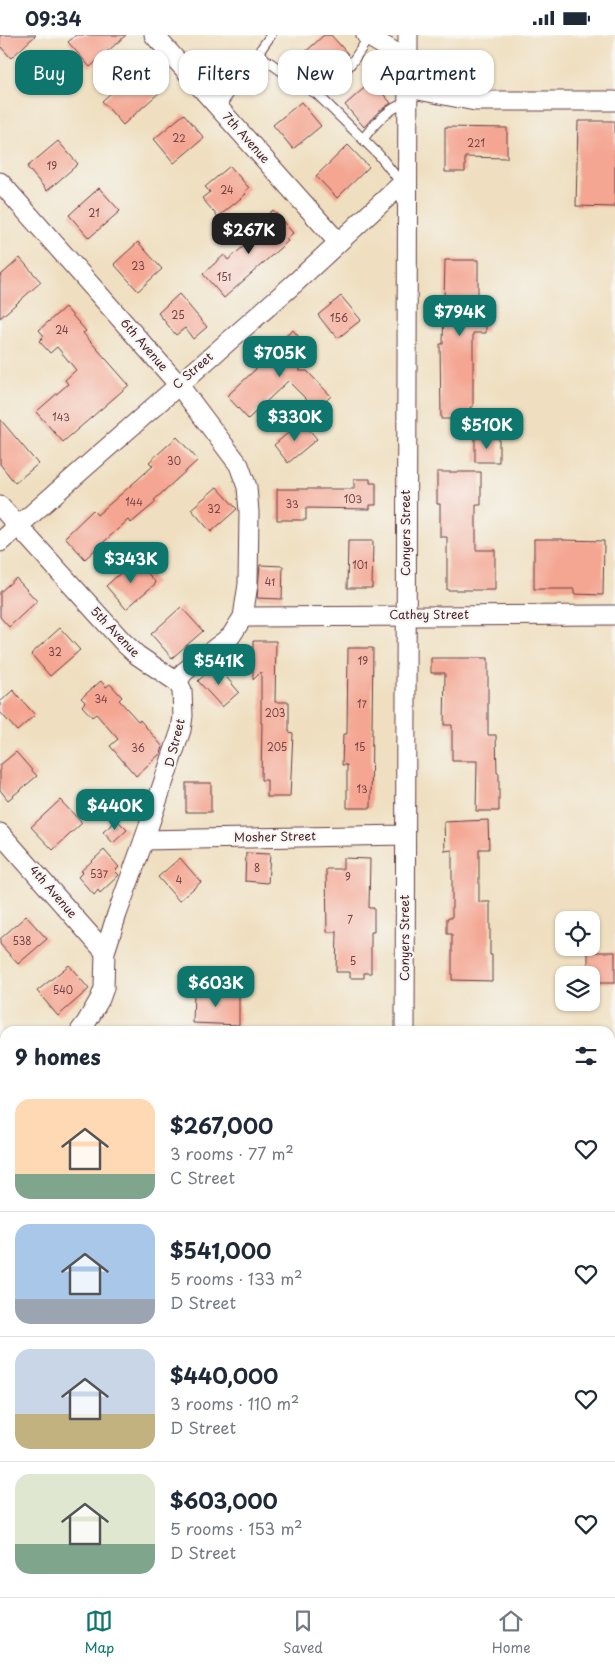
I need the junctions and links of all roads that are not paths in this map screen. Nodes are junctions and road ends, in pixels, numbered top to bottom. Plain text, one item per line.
1 (154, 35) edge
2 (272, 35) edge
3 (408, 35) edge
4 (368, 36) edge
5 (262, 50) edge
6 (390, 50) edge
7 (408, 50) edge
8 (352, 62) edge
9 (229, 95) edge
10 (318, 95) edge
11 (408, 95) junction
12 (615, 101) edge
13 (219, 108) junction
14 (363, 139) junction
15 (0, 182) edge
16 (405, 182) junction
17 (338, 242) junction
18 (178, 384) junction
19 (0, 507) edge
20 (17, 526) junction
21 (0, 541) edge
22 (406, 615) junction
23 (615, 615) edge
24 (243, 617) junction
25 (177, 682) junction
26 (0, 833) edge
27 (405, 835) junction
28 (144, 840) junction
29 (106, 952) junction
30 (84, 1026) edge
31 (405, 1026) edge

1 - 13 street, 7th Avenue
2 - 5 lane
3 - 7 street, Conyers Street
4 - 6 street
4 - 8 lane
9 - 13 lane
10 - 14 lane
11 - 12 street
11 - 14 lane
11 - 16 street, Conyers Street
13 - 17 street, 7th Avenue
14 - 16 lane
15 - 18 street, 6th Avenue
16 - 17 street, C Street
16 - 22 street, Conyers Street
17 - 18 street, C Street
18 - 20 street, C Street
18 - 24 street, 6th Avenue
19 - 20 street, 5th Avenue
20 - 21 street, C Street
20 - 25 street, 5th Avenue
22 - 23 street, Cathey Street
22 - 24 street, Cathey Street
22 - 27 street, Conyers Street
24 - 25 street
25 - 28 street, D Street
26 - 29 street, 4th Avenue
27 - 28 street, Mosher Street
27 - 31 street, Conyers Street
28 - 29 street, D Street
29 - 30 street, D Street

